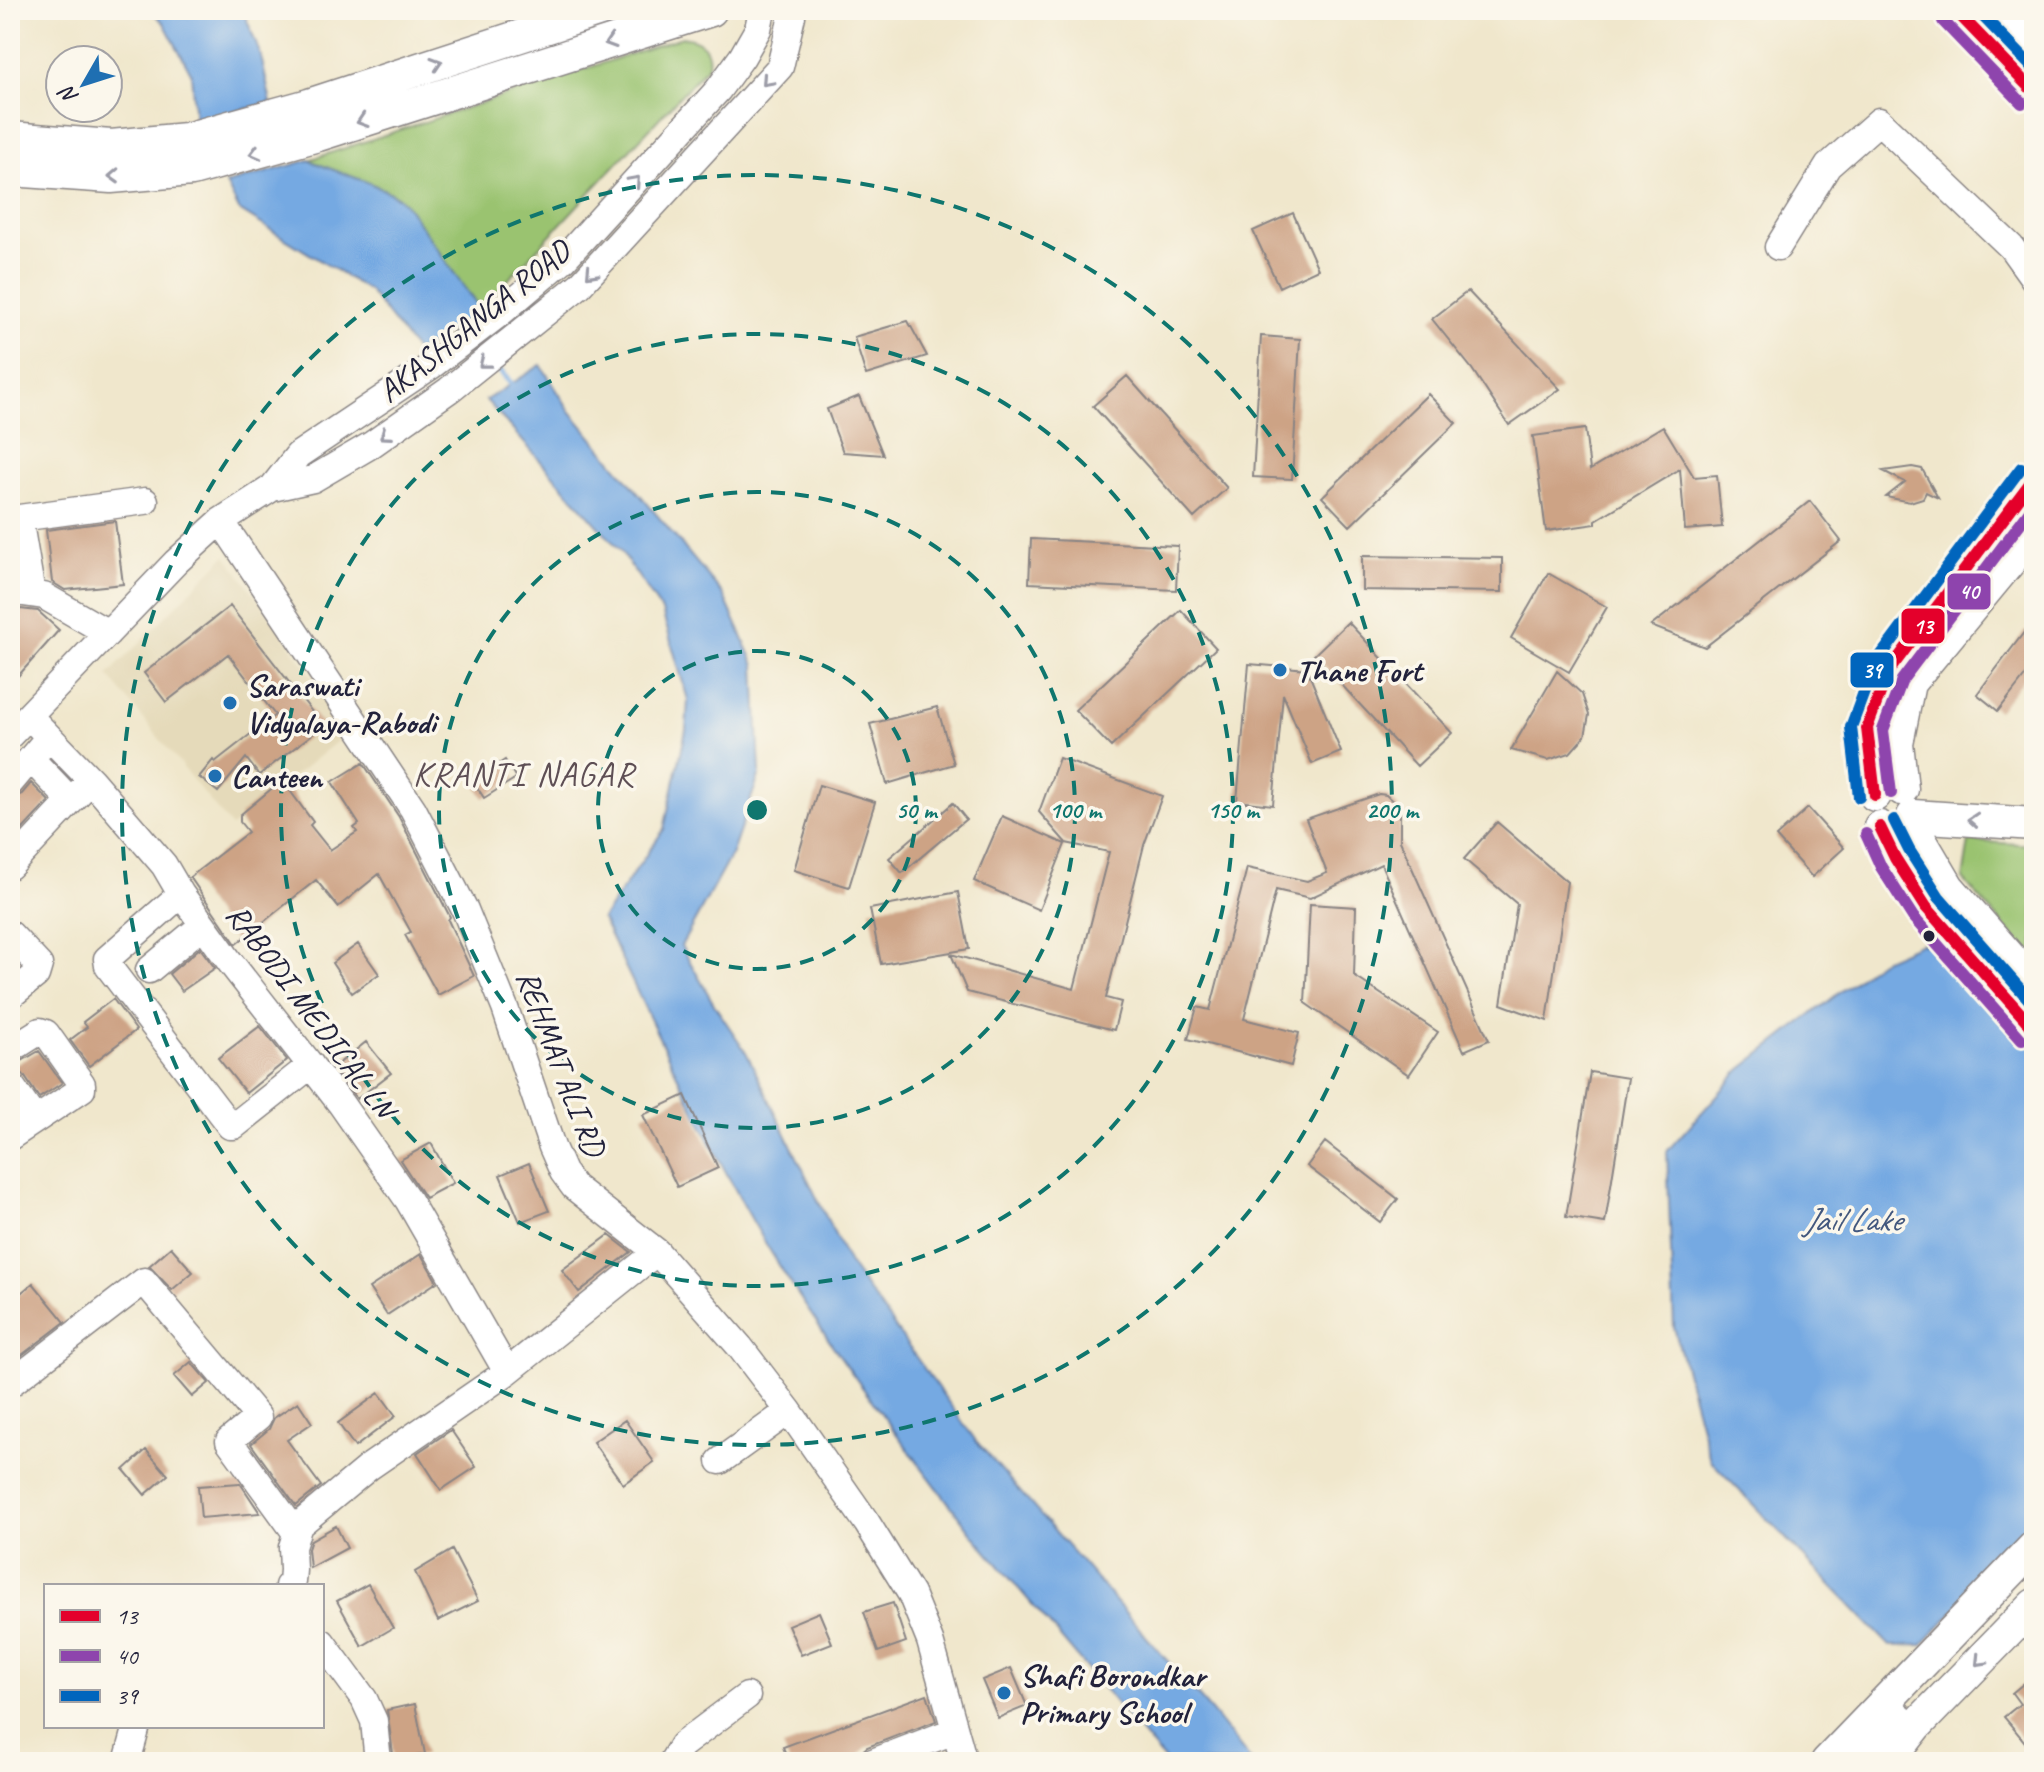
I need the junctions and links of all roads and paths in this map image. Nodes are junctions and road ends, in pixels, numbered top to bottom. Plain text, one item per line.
1 (600, 10) edge
2 (711, 10) edge
3 (762, 10) edge
4 (790, 10) edge
5 (1955, 10) edge
6 (2005, 10) edge
7 (2034, 41) edge
8 (2034, 92) edge
9 (314, 120) junction
10 (10, 138) edge
11 (189, 154) junction
12 (10, 170) edge
13 (1778, 247) dead end
14 (2034, 279) edge
15 (2034, 478) edge
16 (272, 488) junction
17 (145, 501) dead end
18 (14, 519) edge
19 (221, 521) junction
20 (2034, 532) edge
21 (21, 595) edge
22 (108, 633) junction
23 (29, 716) junction
24 (10, 735) edge
25 (49, 737) junction
26 (31, 759) junction
27 (91, 780) junction
28 (10, 783) edge
29 (71, 801) junction
30 (1895, 810) junction
31 (2034, 824) edge
32 (10, 866) edge
33 (181, 894) junction
34 (203, 925) junction
35 (10, 934) edge
36 (149, 970) dead end
37 (2034, 985) edge
38 (10, 996) edge
39 (2034, 1029) edge
40 (10, 1040) edge
41 (10, 1051) edge
42 (311, 1065) junction
43 (10, 1084) edge
44 (35, 1120) junction
45 (10, 1137) edge
46 (657, 1252) junction
47 (507, 1372) junction
48 (10, 1384) edge
49 (789, 1411) junction
50 (720, 1461) dead end
51 (296, 1533) junction
52 (2034, 1547) edge
53 (290, 1584) edge
54 (2034, 1605) edge
55 (1951, 1634) junction
56 (324, 1645) edge
57 (747, 1696) dead end
58 (136, 1728) edge
59 (954, 1731) junction
60 (1886, 1748) edge
61 (127, 1762) edge
62 (378, 1762) edge
63 (672, 1762) edge
64 (873, 1762) edge
65 (964, 1762) edge
66 (1827, 1762) edge
67 (1858, 1762) edge

9 -> 1 main road
2 -> 9 main road
16 -> 3 street, AKASHGANGA ROAD
4 -> 16 street, AKASHGANGA ROAD
5 - 8 main road
6 - 7 main road
9 - 11 main road
10 - 11 main road
11 -> 12 main road
13 - 14 street
15 - 30 main road
16 - 19 street, AKASHGANGA ROAD
17 - 18 street
18 - 21 street
19 - 22 street, AKASHGANGA ROAD
19 - 46 street, REHMAT ALI RD
20 - 30 main road
21 - 22 street
22 - 23 street, AKASHGANGA ROAD
23 - 24 street, AKASHGANGA ROAD
23 - 25 street, RABODI MEDICAL LN
25 - 26 street
25 - 27 street, RABODI MEDICAL LN
26 - 28 street
26 - 29 street
27 - 29 street
27 - 33 street, RABODI MEDICAL LN
29 - 32 street
31 -> 30 main road
30 - 37 main road
30 - 39 main road
33 - 34 street, RABODI MEDICAL LN
33 - 42 street
34 - 36 street
34 - 42 street, RABODI MEDICAL LN
35 - 38 street
40 - 41 street
41 - 44 street
42 - 47 street, RABODI MEDICAL LN
43 - 44 street
44 - 45 street
46 - 47 street
46 - 49 street, REHMAT ALI RD
47 - 51 street
48 - 51 street
49 - 50 street
49 - 59 street, REHMAT ALI RD
51 - 53 street
52 - 55 main road
54 -> 60 main road
55 - 60 main road
55 - 66 main road
56 - 62 street
57 - 63 street
58 - 61 street
59 - 64 street
59 - 65 street, REHMAT ALI RD
60 - 67 main road

